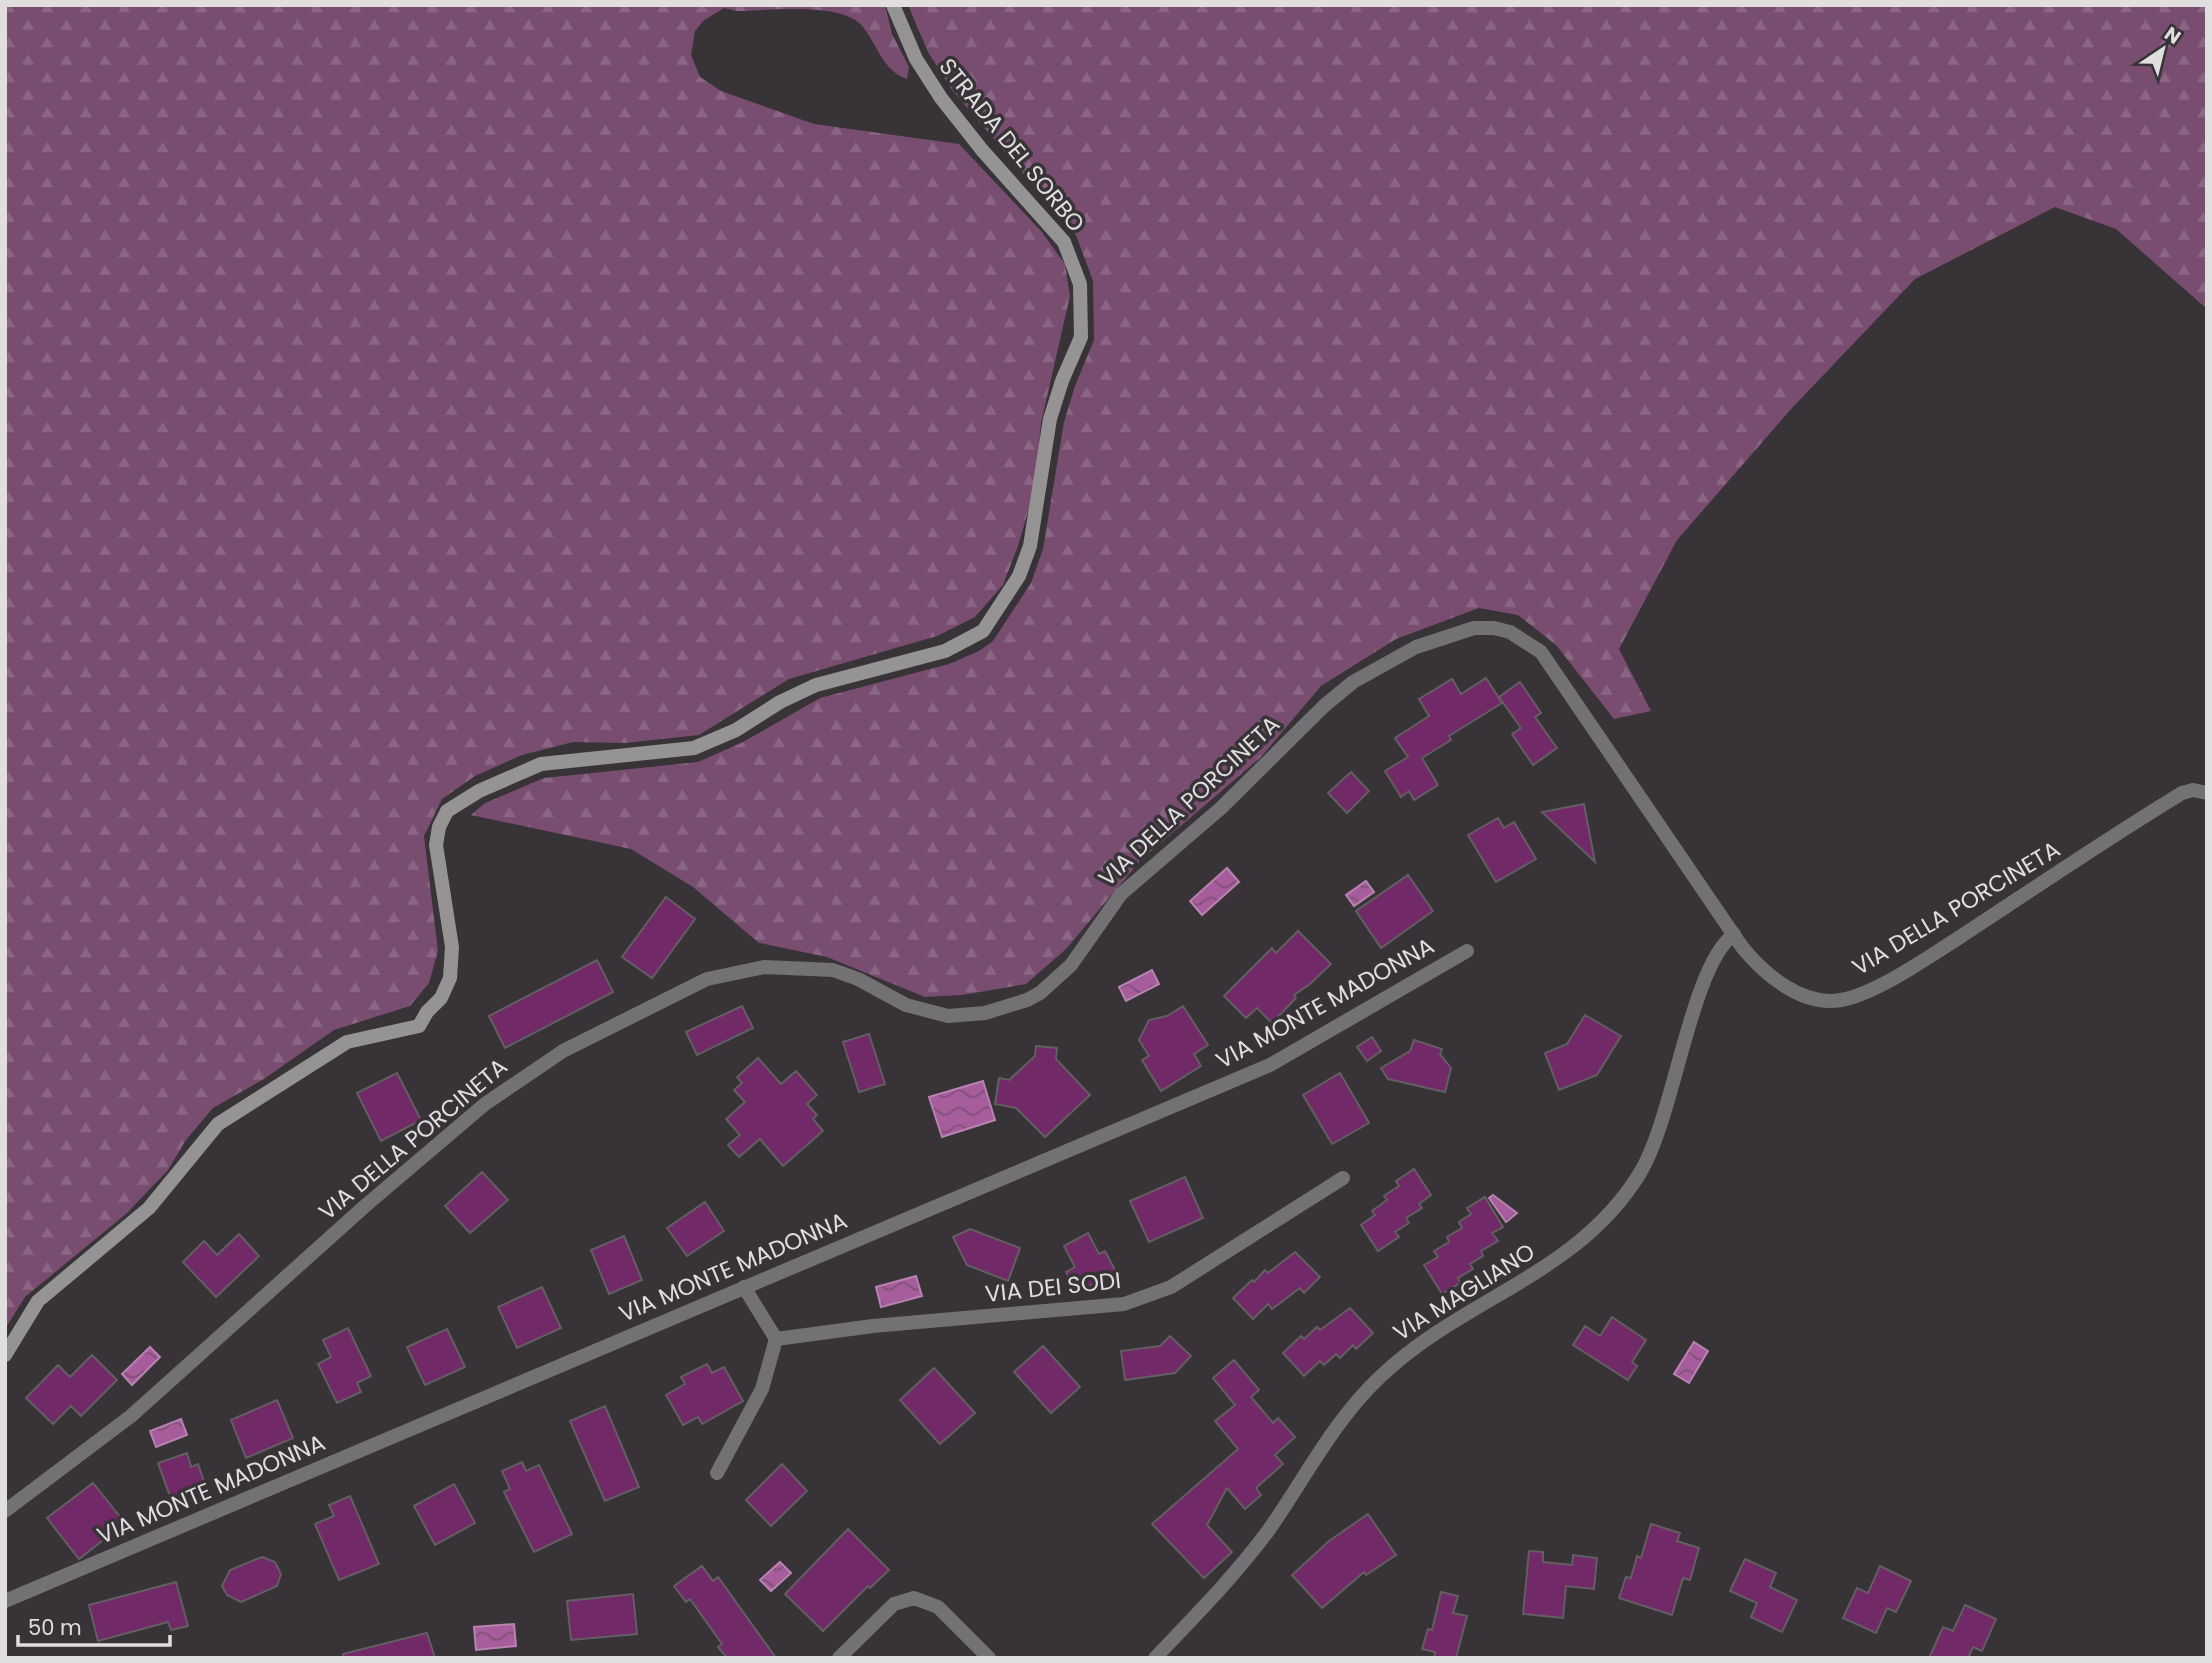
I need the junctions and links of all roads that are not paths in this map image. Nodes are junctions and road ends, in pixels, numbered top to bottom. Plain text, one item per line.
1 (893, 5) edge
2 (2207, 793) edge
3 (1734, 934) junction
4 (1467, 951) dead end
5 (1343, 1178) dead end
6 (744, 1287) junction
7 (776, 1339) junction
8 (5, 1355) edge
9 (718, 1473) dead end
10 (5, 1511) edge
11 (5, 1601) edge
12 (839, 1658) edge
13 (989, 1658) edge
14 (1155, 1658) edge

1 - 8 street, STRADA DEL SORBO
2 - 3 street, VIA DELLA PORCINETA
3 - 10 street, VIA DELLA PORCINETA
3 - 14 street, VIA MAGLIANO
4 - 6 street, VIA MONTE MADONNA
5 - 7 street, VIA DEI SODI
6 - 7 street
6 - 11 street, VIA MONTE MADONNA
7 - 9 street
12 - 13 street

